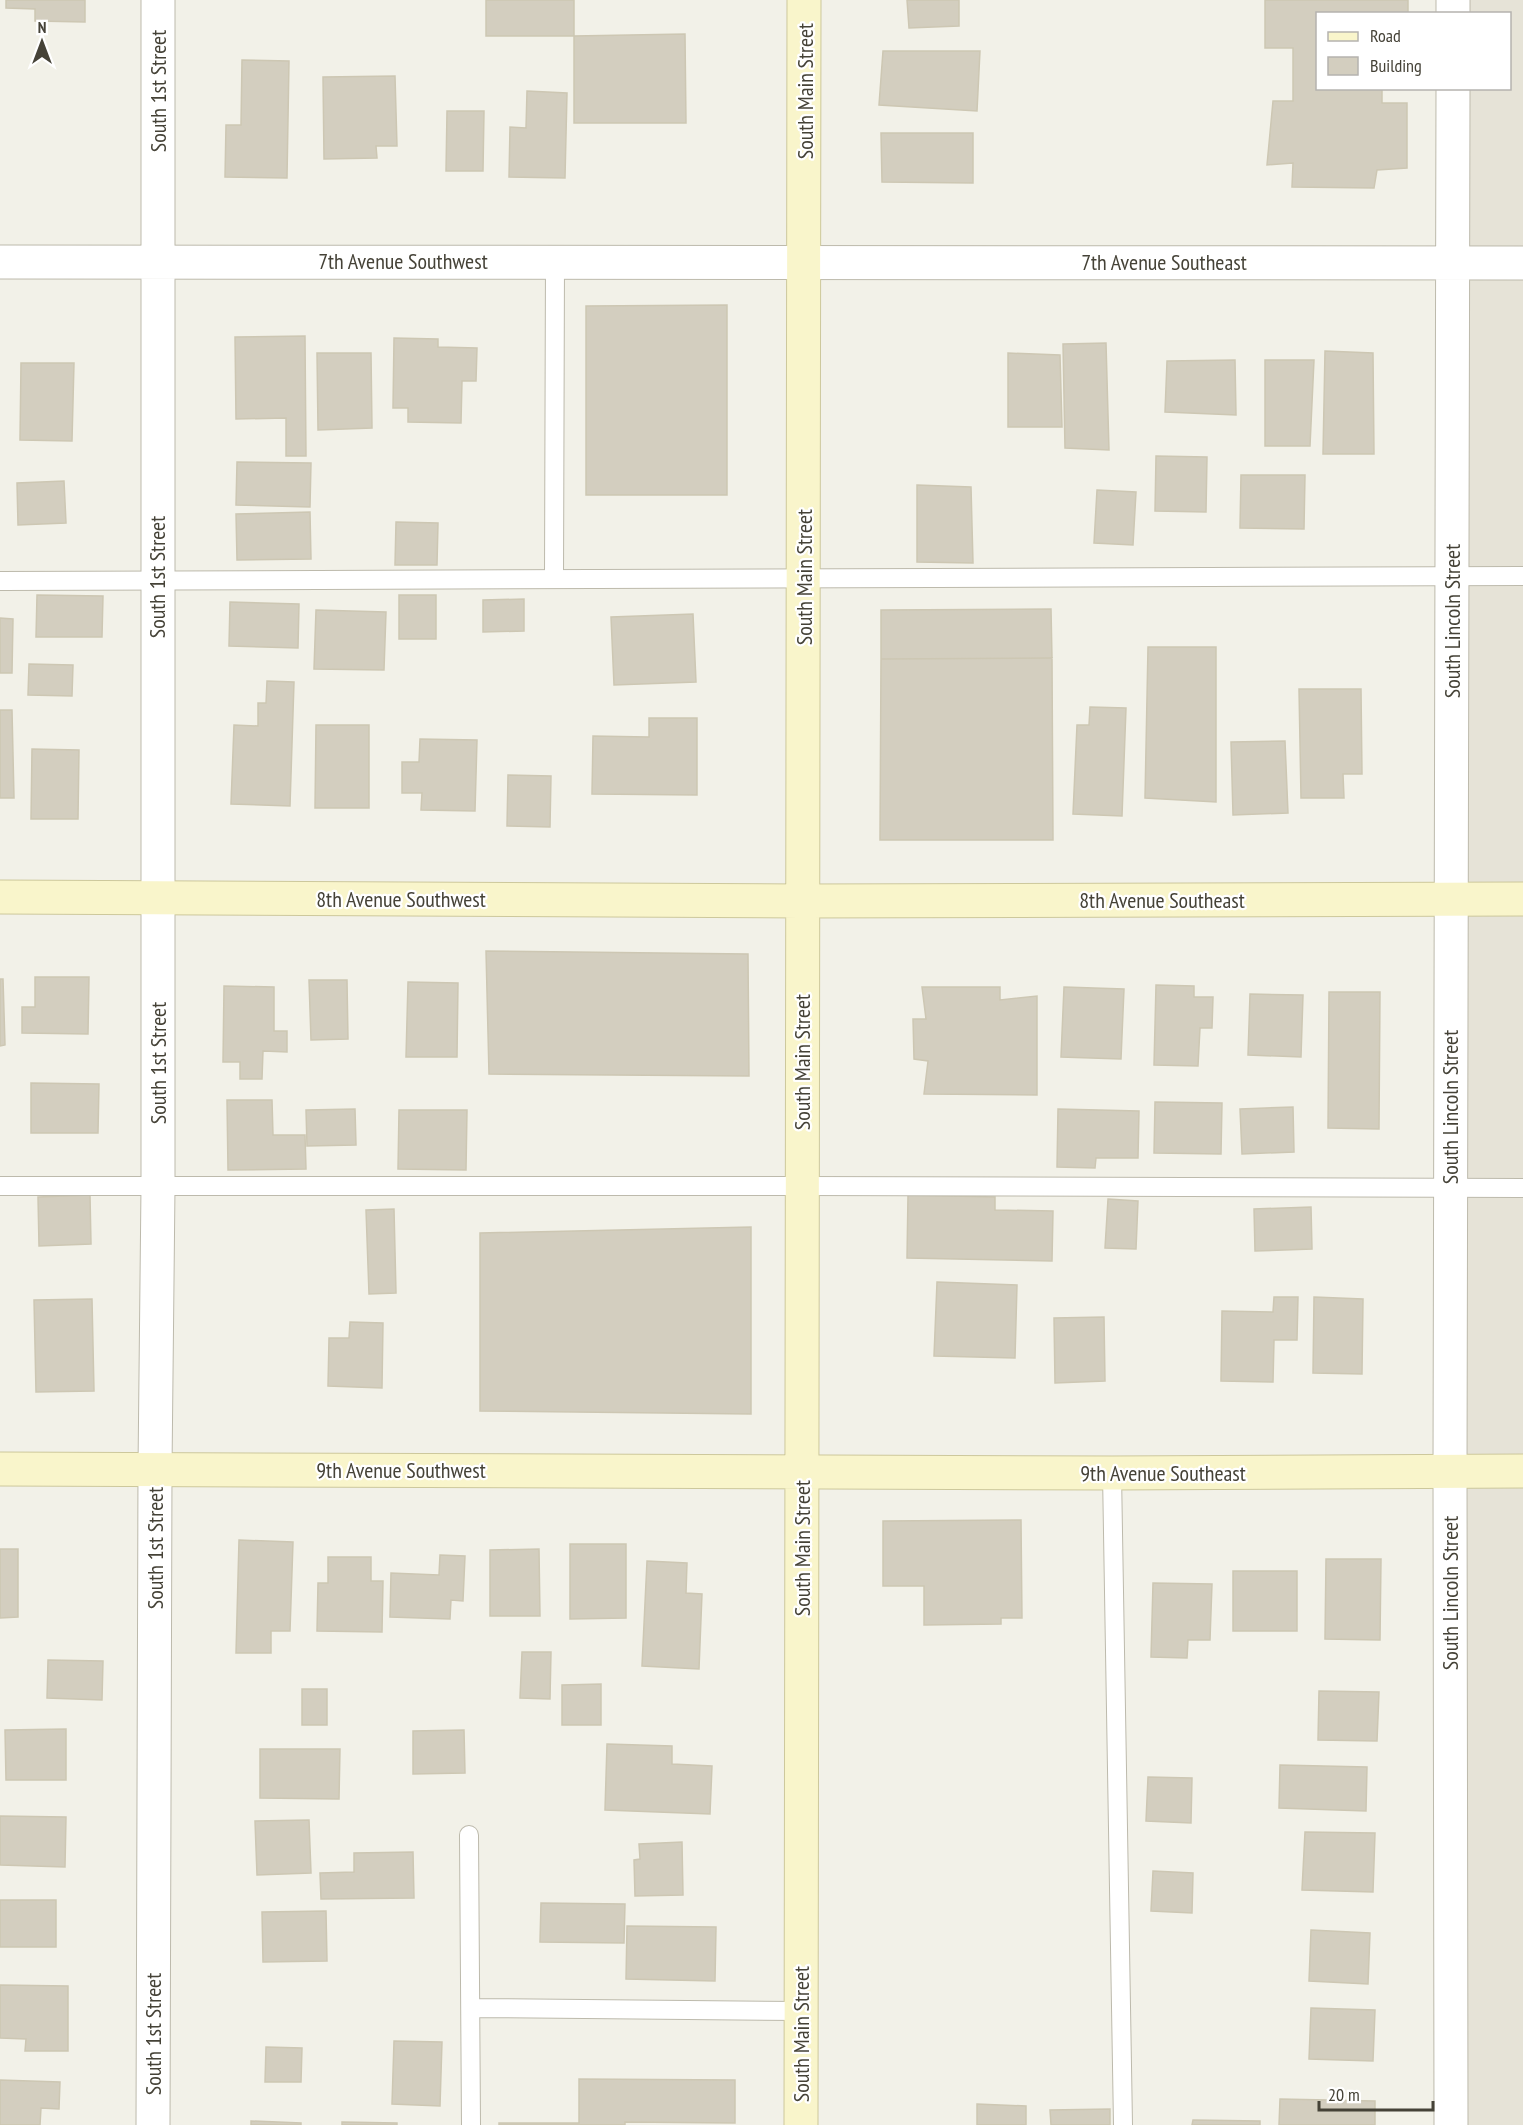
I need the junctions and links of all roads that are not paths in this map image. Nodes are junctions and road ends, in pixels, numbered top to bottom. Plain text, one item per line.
1 (158, 0) edge
2 (804, 0) edge
3 (1453, 90) edge
4 (158, 261) junction
5 (555, 261) junction
6 (805, 261) junction
7 (0, 262) edge
8 (1453, 263) junction
9 (1523, 263) edge
10 (1452, 575) junction
11 (1523, 576) edge
12 (554, 579) junction
13 (804, 579) junction
14 (157, 580) junction
15 (0, 581) edge
16 (0, 897) edge
17 (157, 898) junction
18 (1523, 899) edge
19 (1451, 900) junction
20 (801, 901) junction
21 (0, 1186) edge
22 (802, 1186) junction
23 (158, 1187) junction
24 (1450, 1188) junction
25 (1523, 1188) edge
26 (0, 1469) edge
27 (155, 1469) junction
28 (1450, 1471) junction
29 (1523, 1471) edge
30 (802, 1472) junction
31 (1112, 1473) junction
32 (469, 1835) dead end
33 (472, 2008) junction
34 (801, 2011) junction
35 (153, 2125) edge
36 (471, 2125) edge
37 (801, 2125) edge
38 (1124, 2125) edge
39 (1450, 2125) edge

1 - 4 street, South 1st Street
2 - 6 street, South Main Street
3 - 8 street, South Lincoln Street
4 - 5 street, 7th Avenue Southwest
4 - 7 street, 7th Avenue Southwest
4 - 14 street, South 1st Street
5 - 6 street, 7th Avenue Southwest
5 - 12 lane
6 - 8 street, 7th Avenue Southeast
6 - 13 street, South Main Street
8 - 9 street, 7th Avenue Southeast
8 - 10 street, South Lincoln Street
10 - 11 lane
10 - 13 lane
10 - 19 street, South Lincoln Street
12 - 13 lane
12 - 14 lane
13 - 20 street, South Main Street
14 - 15 lane
14 - 17 street, South 1st Street
16 - 17 street, 8th Avenue Southwest
17 - 20 street, 8th Avenue Southwest
17 - 23 street, South 1st Street
18 - 19 street, 8th Avenue Southeast
19 - 20 street, 8th Avenue Southeast
19 - 24 street, South Lincoln Street
20 - 22 street, South Main Street
21 - 23 lane
22 - 23 lane
22 - 24 lane
22 - 30 street, South Main Street
23 - 27 street, South 1st Street
24 - 25 lane
24 - 28 street, South Lincoln Street
26 - 27 street, 9th Avenue Southwest
27 - 30 street, 9th Avenue Southwest
27 - 35 street, South 1st Street
28 - 29 street, 9th Avenue Southeast
28 - 31 street, 9th Avenue Southeast
28 - 39 street, South Lincoln Street
30 - 31 street, 9th Avenue Southeast
30 - 34 street, South Main Street
31 - 38 lane
32 - 33 lane
33 - 34 lane
33 - 36 lane
34 - 37 street, South Main Street

